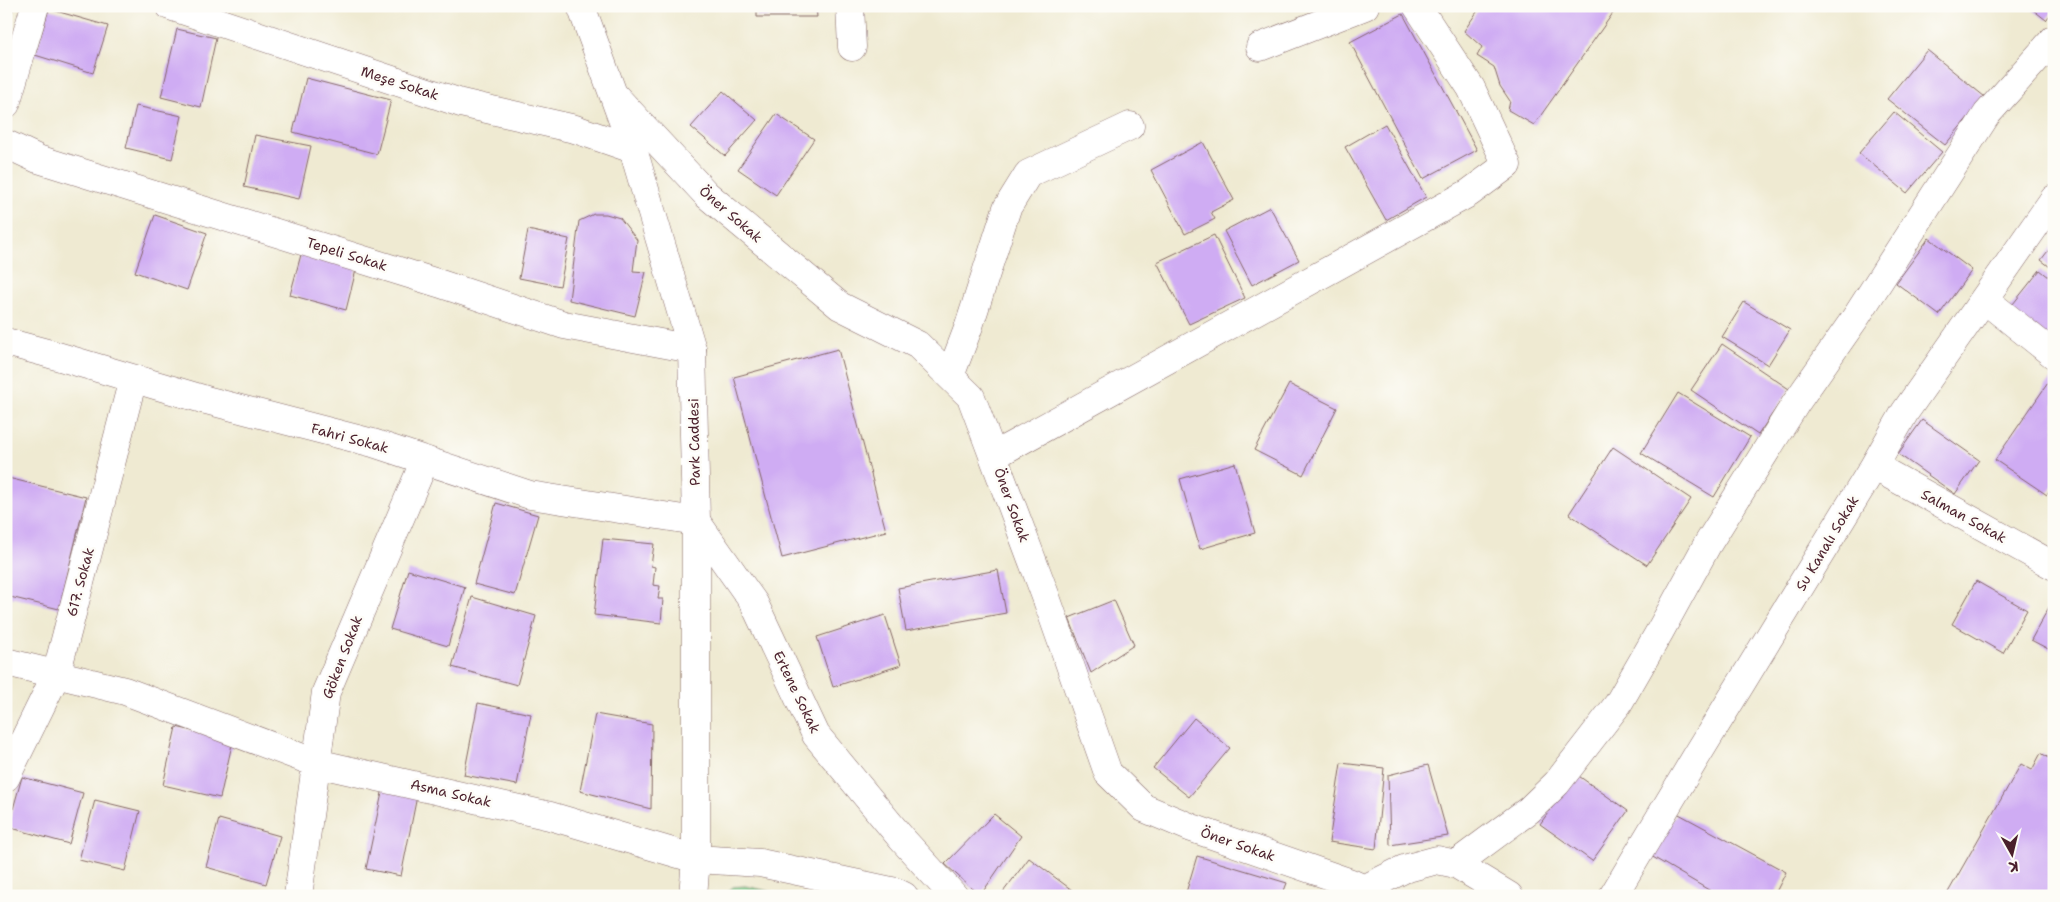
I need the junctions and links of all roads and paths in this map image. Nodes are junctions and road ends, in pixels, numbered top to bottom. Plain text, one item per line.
1 (35, 6) edge
2 (170, 6) edge
3 (581, 6) edge
4 (850, 6) edge
5 (1366, 6) edge
6 (1417, 6) edge
7 (2054, 39) edge
8 (852, 47) dead end
9 (1260, 47) dead end
10 (614, 95) junction
11 (6, 104) edge
12 (1130, 126) dead end
13 (6, 144) edge
14 (633, 149) junction
15 (2054, 199) edge
16 (1984, 300) junction
17 (6, 342) edge
18 (692, 349) junction
19 (2054, 355) edge
20 (950, 376) junction
21 (133, 379) junction
22 (993, 456) junction
23 (425, 460) junction
24 (1874, 466) junction
25 (696, 521) junction
26 (2054, 566) edge
27 (6, 662) edge
28 (56, 675) junction
29 (316, 763) junction
30 (6, 777) edge
31 (696, 859) junction
32 (1456, 864) junction
33 (1358, 891) edge
34 (298, 896) edge
35 (694, 896) edge
36 (904, 896) edge
37 (954, 896) edge
38 (1509, 896) edge
39 (1614, 896) edge

1 - 11 street
2 - 14 street, Meşe Sokak
3 - 10 street, Park Caddesi
4 - 8 street
5 - 9 street
6 - 22 street
7 - 32 street
10 - 14 street, Park Caddesi
10 - 20 street, Öner Sokak
12 - 20 street
13 - 18 street, Tepeli Sokak
14 - 18 street, Park Caddesi
15 - 16 street, Su Kanalı Sokak
16 - 19 street
16 - 24 street, Su Kanalı Sokak
17 - 21 street, Fahri Sokak
18 - 25 street, Park Caddesi
20 - 22 street, Öner Sokak
21 - 23 street, Fahri Sokak
21 - 28 street, 617. Sokak
22 - 33 street, Öner Sokak
23 - 25 street, Fahri Sokak
23 - 29 street, Göken Sokak
24 - 26 street, Salman Sokak
24 - 39 street, Su Kanalı Sokak
25 - 31 street, Park Caddesi
25 - 37 street, Ertene Sokak
27 - 28 street, Asma Sokak
28 - 29 street, Asma Sokak
28 - 30 street, 617. Sokak
29 - 31 street, Asma Sokak
29 - 34 street, Göken Sokak
31 - 35 street, Park Caddesi
31 - 36 street, Asma Sokak
32 - 33 street
32 - 38 street

